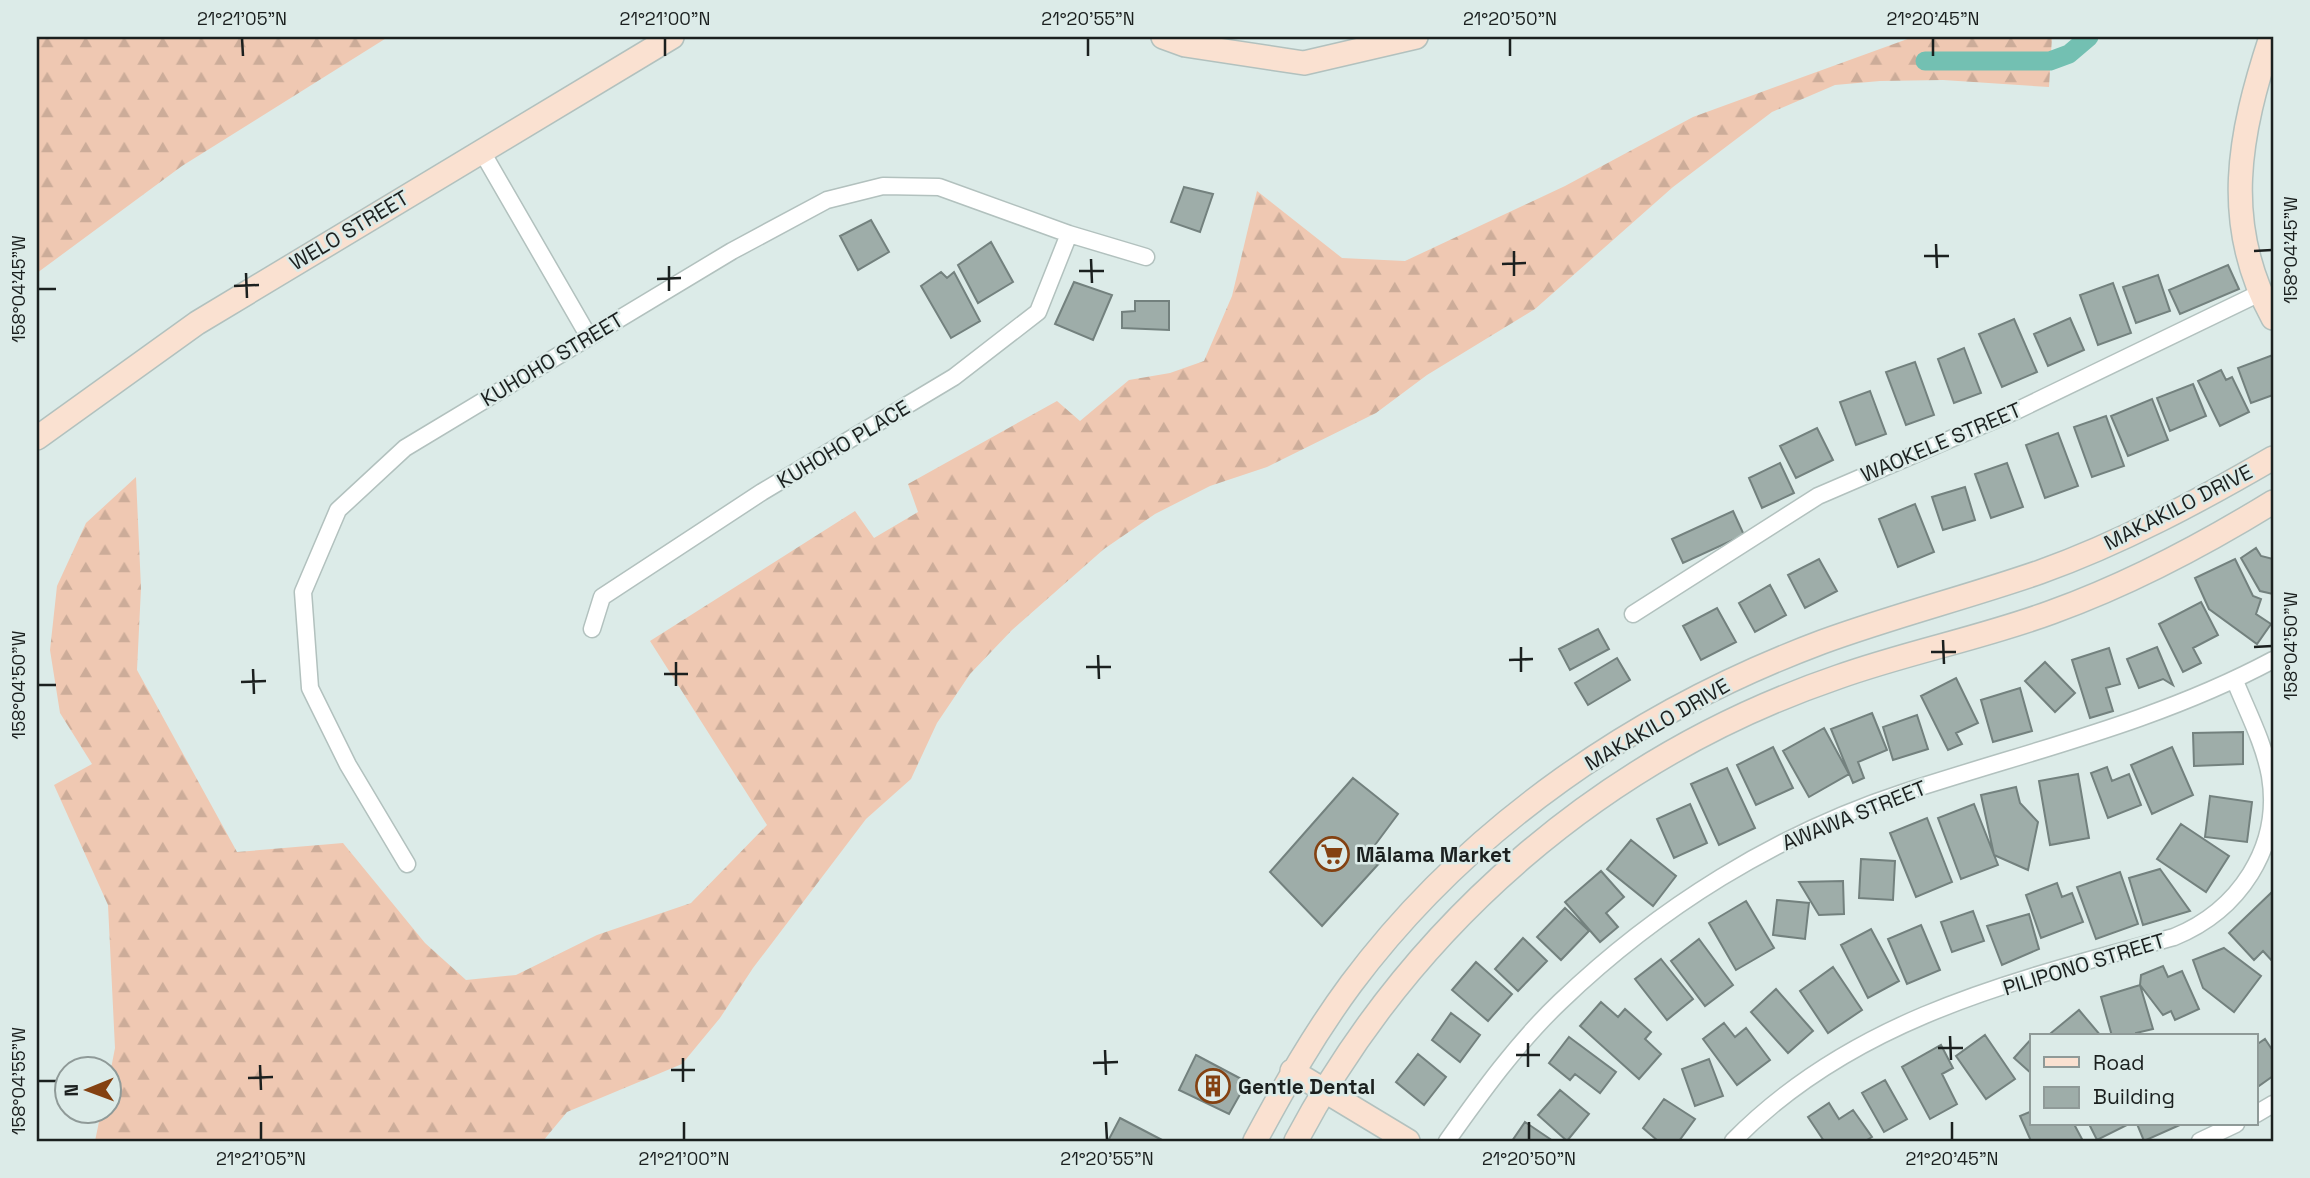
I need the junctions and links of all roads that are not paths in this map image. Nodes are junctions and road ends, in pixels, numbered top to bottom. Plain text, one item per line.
1 (672, 37) edge
2 (1163, 37) edge
3 (1416, 37) edge
4 (2271, 37) edge
5 (481, 150) junction
6 (1069, 234) junction
7 (1146, 257) dead end
8 (2262, 292) junction
9 (2273, 318) edge
10 (589, 337) junction
11 (37, 438) edge
12 (2273, 458) edge
13 (2273, 502) edge
14 (1633, 614) dead end
15 (592, 629) dead end
16 (2273, 660) edge
17 (2235, 681) junction
18 (407, 864) dead end
19 (1292, 1071) junction
20 (1324, 1088) junction
21 (2232, 1126) edge
22 (1255, 1141) edge
23 (1296, 1141) edge
24 (1408, 1141) edge
25 (1447, 1141) edge
26 (1734, 1141) edge
27 (2200, 1141) edge

1 - 5 main road, WELO STREET
2 - 3 main road
4 - 8 main road
5 - 10 street
5 - 11 main road, WELO STREET
6 - 7 street, KUHOHO STREET
6 - 10 street, KUHOHO STREET
6 - 15 street, KUHOHO PLACE
8 - 9 main road
8 - 14 street, WAOKELE STREET
10 - 18 street, KUHOHO STREET
12 - 19 main road, MAKAKILO DRIVE
13 - 20 main road, MAKAKILO DRIVE
16 - 17 street, AWAWA STREET
17 - 25 street, AWAWA STREET
17 - 26 street, PILIPONO STREET
19 - 20 main road
19 - 22 main road, MAKAKILO DRIVE
20 - 23 main road, MAKAKILO DRIVE
20 - 24 main road
21 - 27 street

